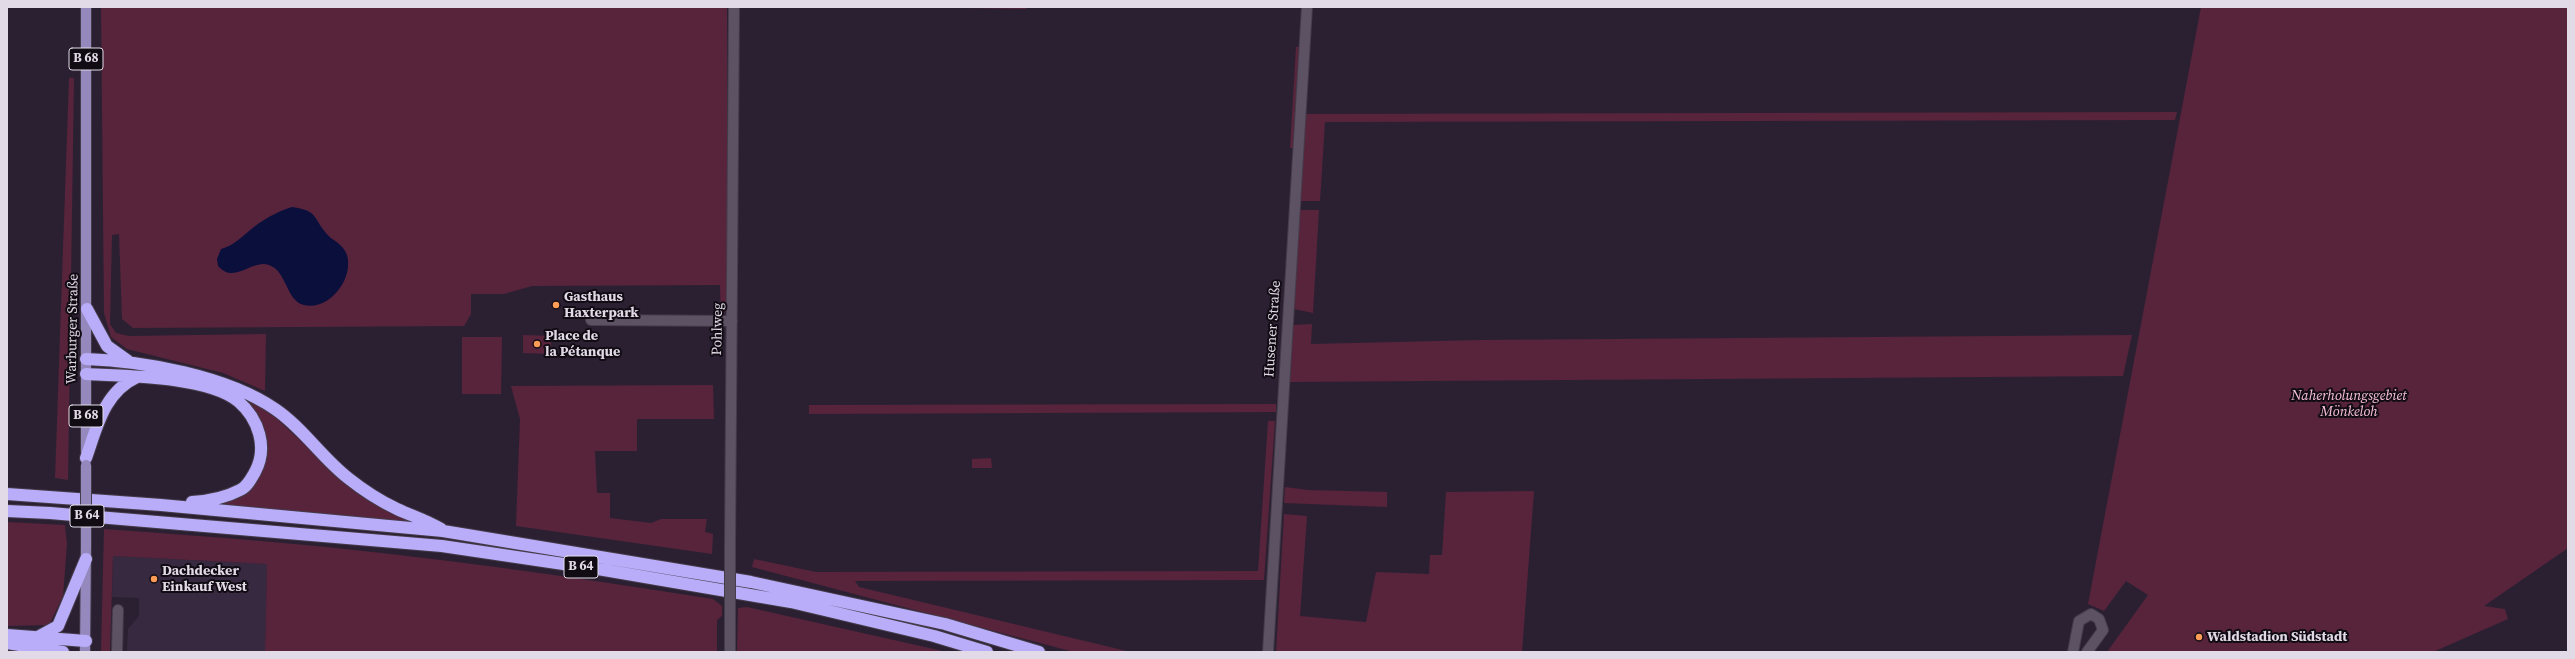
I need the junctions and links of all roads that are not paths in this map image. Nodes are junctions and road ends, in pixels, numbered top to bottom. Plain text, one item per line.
1 (86, 7) edge
2 (734, 7) edge
3 (1307, 7) edge
4 (87, 309) junction
5 (591, 320) dead end
6 (732, 321) junction
7 (86, 359) junction
8 (132, 363) junction
9 (86, 374) junction
10 (138, 376) junction
11 (86, 462) junction
12 (7, 494) edge
13 (161, 505) junction
14 (7, 511) edge
15 (443, 531) junction
16 (86, 558) junction
17 (118, 610) dead end
18 (7, 635) edge
19 (7, 642) edge
20 (36, 646) edge
21 (86, 647) edge
22 (64, 652) edge
23 (116, 652) edge
24 (730, 652) edge
25 (987, 652) edge
26 (1039, 652) edge
27 (1268, 652) edge
28 (2073, 652) edge
29 (2087, 652) edge

1 - 4 main road, Warburger Straße / B 68
2 - 6 street, Pohlweg
3 - 27 street, Husener Straße
4 - 7 main road, Warburger Straße / B 68
4 - 8 highway
5 - 6 street
6 - 24 street, Pohlweg, bridge
7 - 8 highway
7 - 9 main road, Warburger Straße / B 68
8 - 15 highway
9 - 10 highway
9 - 11 main road, Warburger Straße / B 68
10 - 11 highway
10 - 13 highway
11 - 16 main road, Warburger Straße / B 68, bridge
12 - 13 highway, B 64
13 - 15 highway, B 64
14 - 25 highway, B 64
15 - 26 highway, B 64
16 - 20 highway
16 - 21 main road, Warburger Straße / B 68
17 - 23 street
18 - 20 highway
19 - 20 highway
20 - 21 highway
20 - 22 highway
28 - 29 street

